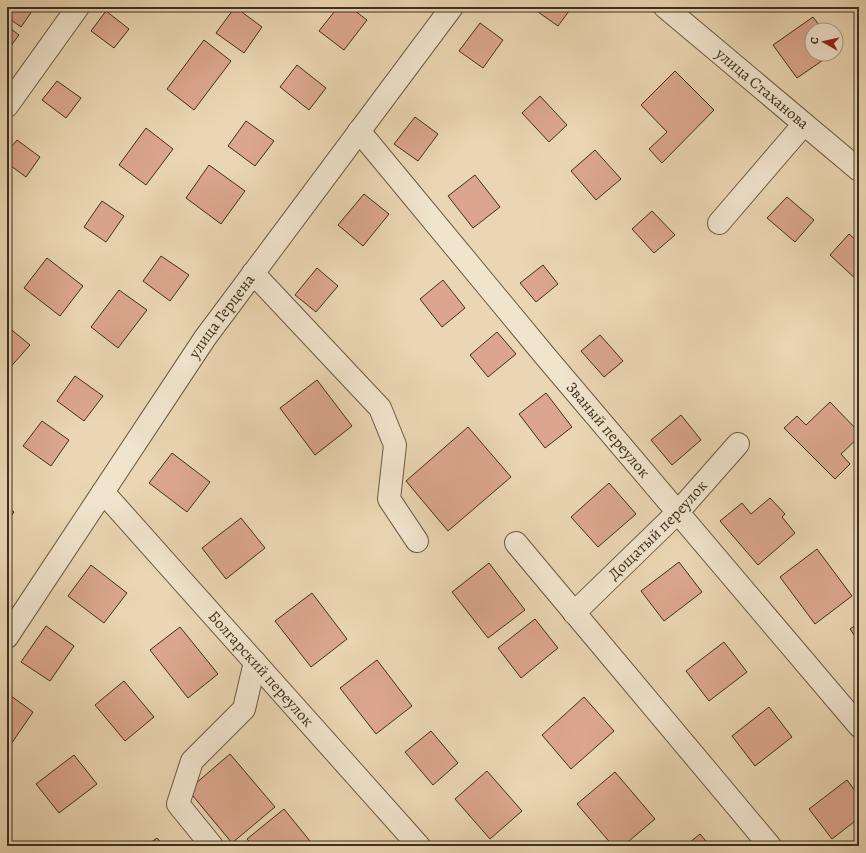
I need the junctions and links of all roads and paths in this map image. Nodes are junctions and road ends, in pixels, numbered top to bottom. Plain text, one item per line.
1 (78, 7) edge
2 (452, 7) edge
3 (665, 7) edge
4 (7, 106) edge
5 (804, 124) junction
6 (359, 131) junction
7 (859, 170) edge
8 (719, 223) dead end
9 (253, 273) junction
10 (738, 444) dead end
11 (103, 492) junction
12 (678, 512) junction
13 (417, 541) dead end
14 (516, 543) dead end
15 (574, 613) junction
16 (7, 637) edge
17 (255, 662) junction
18 (859, 726) edge
19 (212, 846) edge
20 (419, 846) edge
21 (770, 846) edge

1 - 4 street
2 - 6 street, улица Герцена
3 - 5 street, улица Стаханова
5 - 7 street, улица Стаханова
5 - 8 street
6 - 9 street, улица Герцена
6 - 12 street, Званый переулок
9 - 11 street, улица Герцена
9 - 13 street
10 - 12 street, Дощатый переулок
11 - 16 street, улица Герцена
11 - 17 street, Болгарский переулок
12 - 15 street, Дощатый переулок
12 - 18 street, Званый переулок
14 - 15 street
15 - 21 street
17 - 19 street
17 - 20 street, Болгарский переулок

